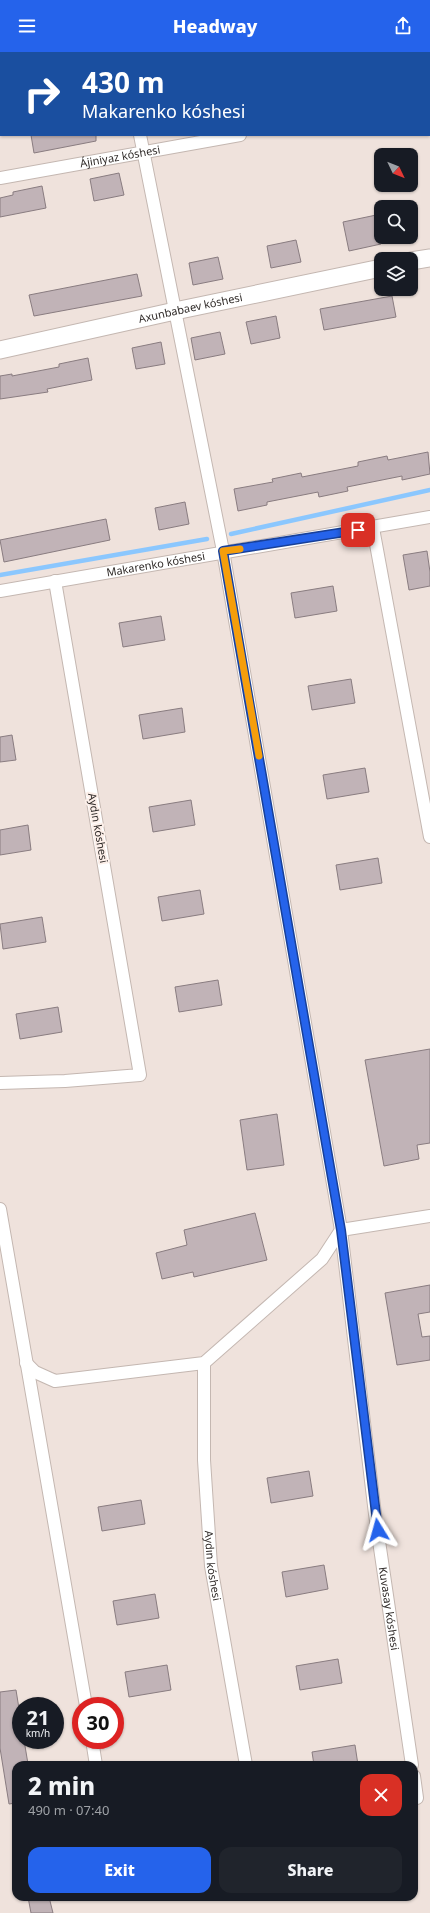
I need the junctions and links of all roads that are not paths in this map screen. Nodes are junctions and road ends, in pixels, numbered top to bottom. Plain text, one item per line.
1 (140, 136) edge
2 (234, 136) edge
3 (144, 152) junction
4 (0, 178) edge
5 (430, 258) edge
6 (418, 261) edge
7 (374, 269) edge
8 (175, 311) junction
9 (0, 350) edge
10 (430, 517) edge
11 (373, 528) junction
12 (223, 551) junction
13 (55, 581) junction
14 (0, 591) edge
15 (430, 837) edge
16 (0, 1082) edge
17 (0, 1209) edge
18 (430, 1216) edge
19 (341, 1230) junction
20 (26, 1363) junction
21 (204, 1364) junction
22 (84, 1697) edge
23 (93, 1749) edge
24 (95, 1761) edge
25 (245, 1761) edge
26 (411, 1761) edge

1 - 3 street, Kuvasay kóshesi
2 - 3 street, Ájiniyaz kóshesi
3 - 4 street, Ájiniyaz kóshesi
3 - 8 street, Kuvasay kóshesi
5 - 6 street
7 - 8 street, Axunbabaev kóshesi
8 - 9 street, Axunbabaev kóshesi
8 - 12 street, Kuvasay kóshesi
10 - 11 street, Makarenko kóshesi
11 - 12 street, Makarenko kóshesi
11 - 15 street
12 - 13 street, Makarenko kóshesi
12 - 19 street, Kuvasay kóshesi
13 - 14 street, Makarenko kóshesi
13 - 16 street, Aydın kóshesi
17 - 20 street
18 - 19 street
19 - 21 street
19 - 26 street, Kuvasay kóshesi
20 - 21 street
20 - 22 street
21 - 25 street, Aydın kóshesi
23 - 24 street

